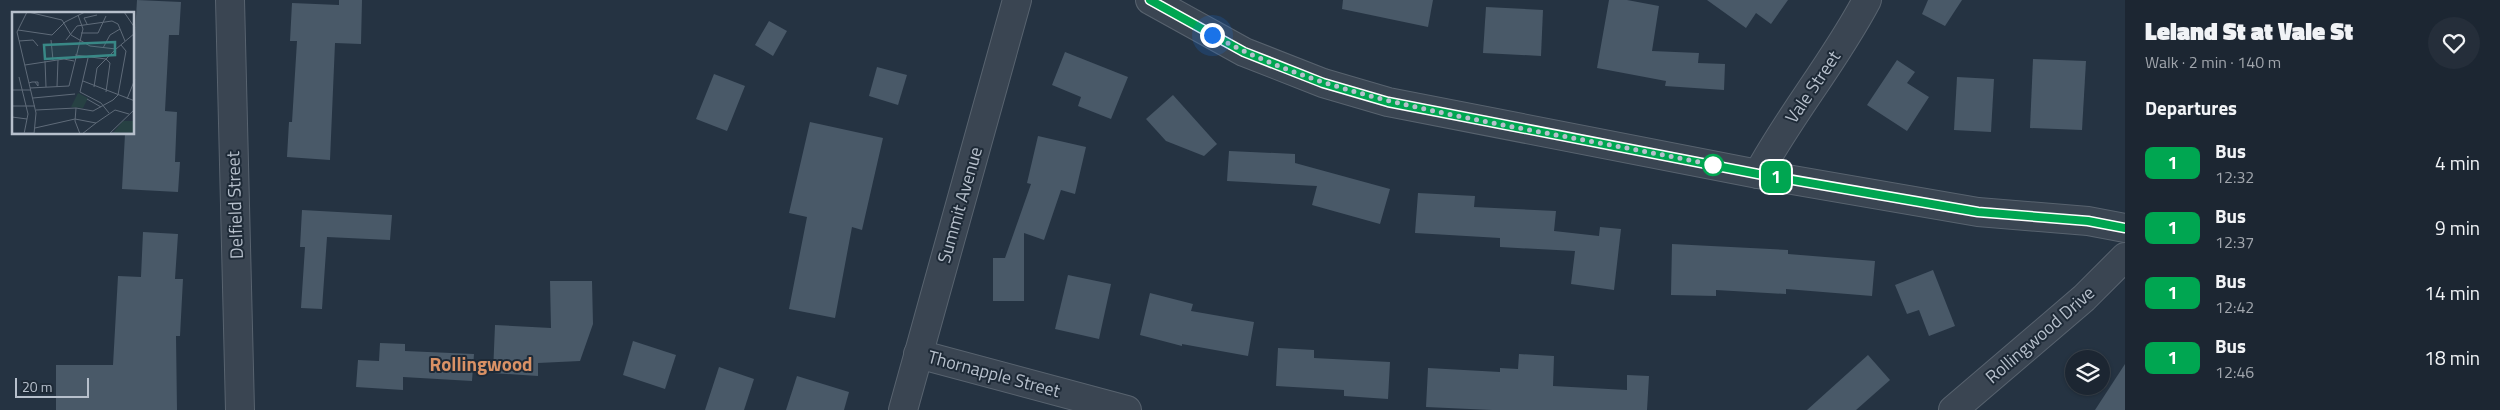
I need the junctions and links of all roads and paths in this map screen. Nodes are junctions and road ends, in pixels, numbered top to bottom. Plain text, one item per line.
1 (230, 0) edge
2 (1017, 0) edge
3 (1150, 0) edge
4 (1867, 0) edge
5 (1758, 174) junction
6 (2125, 228) edge
7 (2125, 257) edge
8 (918, 354) junction
9 (240, 410) edge
10 (903, 410) edge
11 (1127, 410) edge
12 (1953, 410) edge

1 - 9 street, Delfield Street
2 - 8 street, Summit Avenue
3 - 5 street
4 - 5 street, Vale Street
5 - 6 street
7 - 12 street, Rollingwood Drive
8 - 10 street, Summit Avenue
8 - 11 street, Thornapple Street

